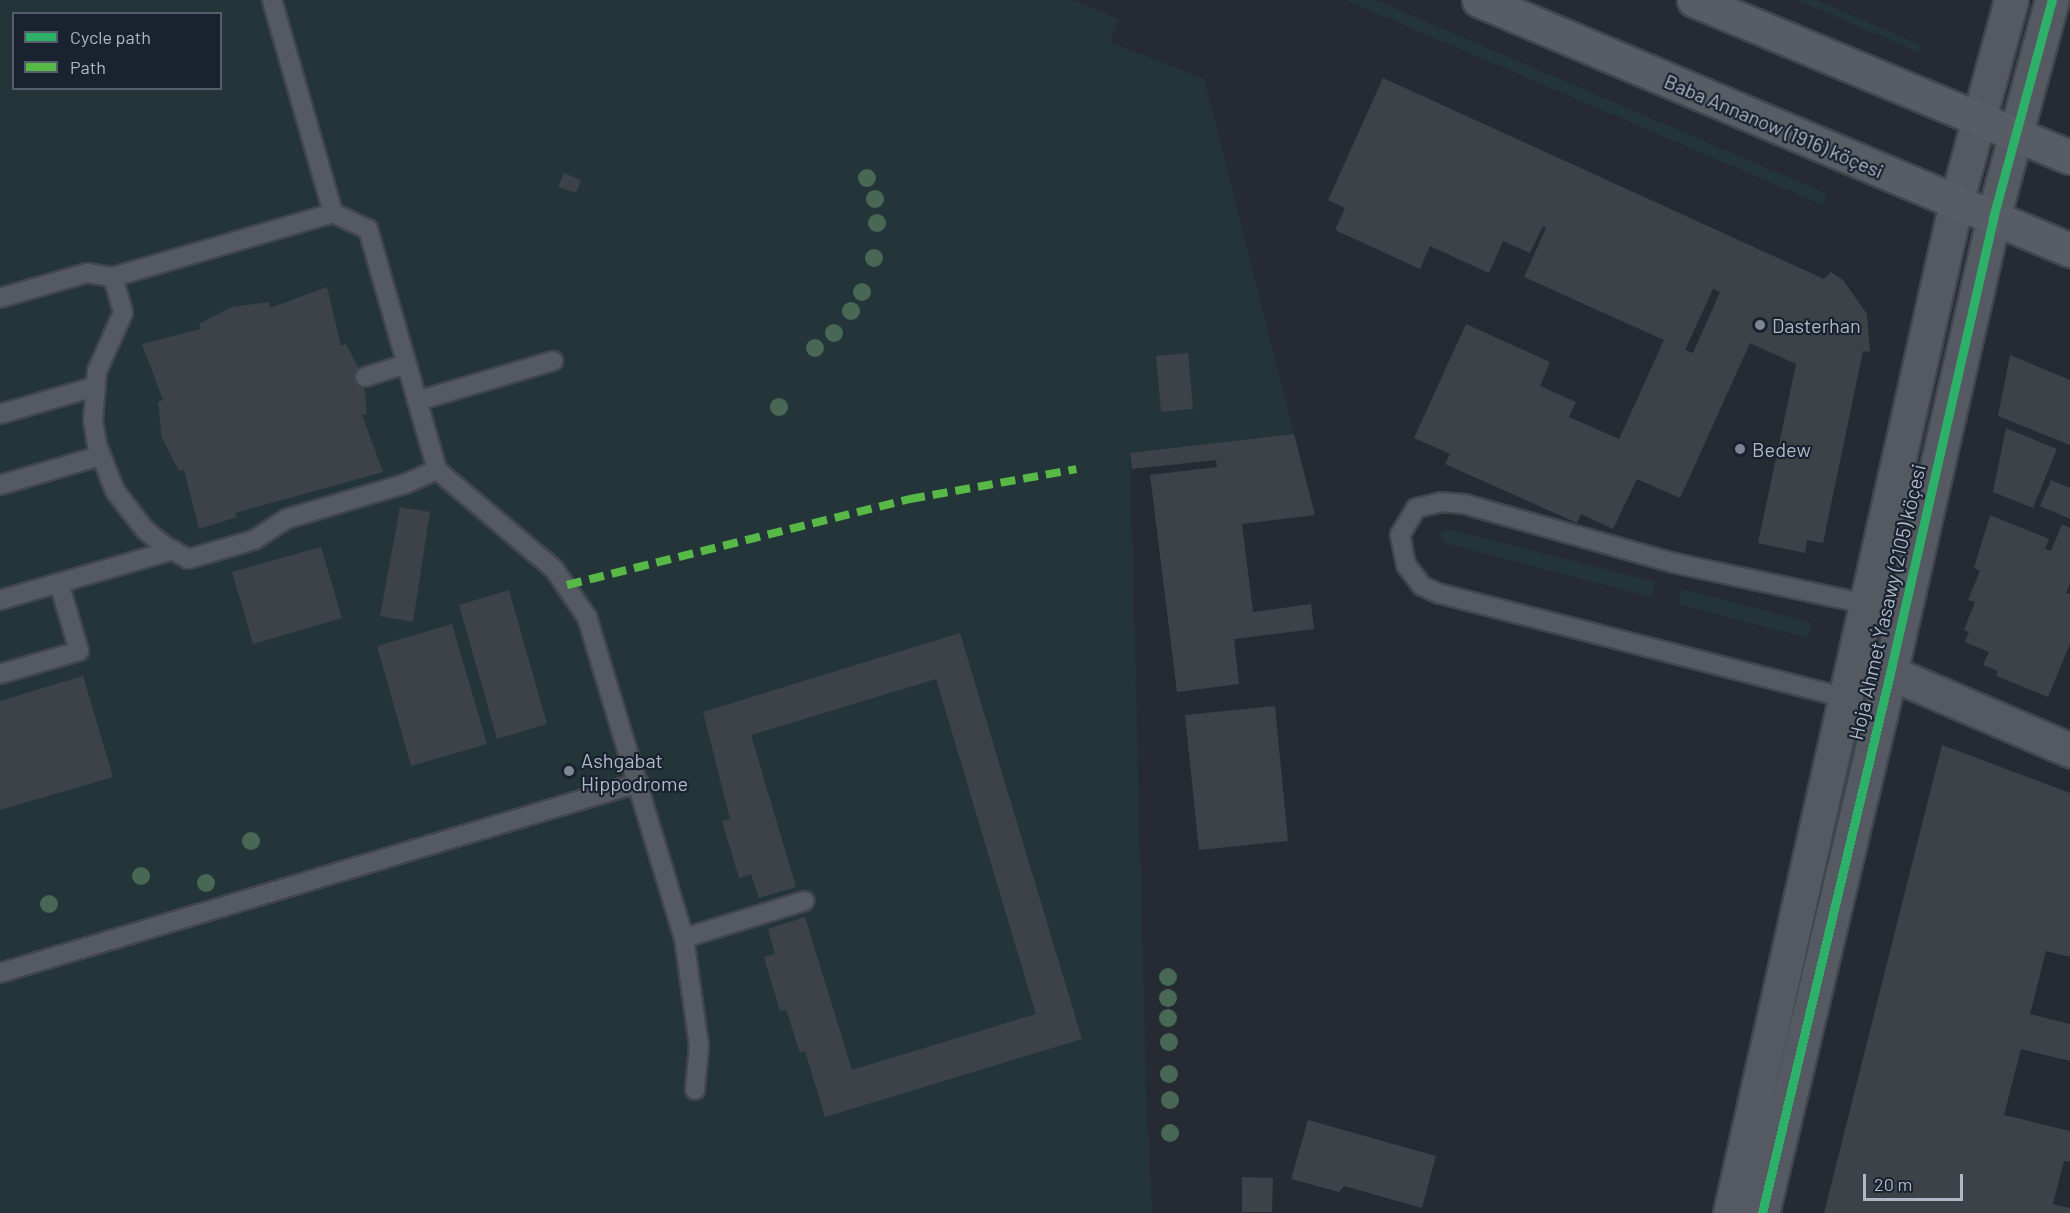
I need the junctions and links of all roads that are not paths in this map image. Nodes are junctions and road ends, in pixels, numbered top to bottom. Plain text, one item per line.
1 (272, 0) edge
2 (1479, 0) edge
3 (1694, 0) edge
4 (2011, 0) edge
5 (2052, 0) edge
6 (1979, 120) junction
7 (2017, 135) junction
8 (2070, 157) edge
9 (1956, 203) junction
10 (333, 213) junction
11 (1993, 218) junction
12 (2070, 250) edge
13 (113, 277) junction
14 (0, 298) edge
15 (553, 361) dead end
16 (406, 364) junction
17 (365, 377) dead end
18 (94, 387) junction
19 (417, 401) junction
20 (0, 414) edge
21 (100, 456) junction
22 (437, 470) junction
23 (0, 485) edge
24 (172, 550) junction
25 (59, 583) junction
26 (0, 600) edge
27 (1867, 604) junction
28 (1855, 657) junction
29 (0, 674) edge
30 (1890, 674) junction
31 (1846, 698) junction
32 (2070, 750) edge
33 (638, 783) junction
34 (804, 901) dead end
35 (684, 938) junction
36 (0, 973) edge
37 (695, 1090) dead end
38 (1730, 1213) edge
39 (1762, 1213) edge

1 - 10 lane
2 - 9 main road, Baba Annanow (1916) köçesi
3 - 6 main road
4 - 6 street, Hoja Ahmet Ýasawy (2105) köçesi
5 - 7 street, Hoja Ahmet Ýasawy (2105) köçesi
6 - 7 main road
6 - 9 street, Hoja Ahmet Ýasawy (2105) köçesi
7 - 8 main road
7 - 11 street, Hoja Ahmet Ýasawy (2105) köçesi
9 - 11 main road, Baba Annanow (1916) köçesi
9 - 27 street, Hoja Ahmet Ýasawy (2105) köçesi
10 - 13 lane
10 - 16 lane
11 - 12 main road, Baba Annanow (1916) köçesi
11 - 30 street, Hoja Ahmet Ýasawy (2105) köçesi
13 - 14 lane
13 - 18 lane
15 - 19 lane
16 - 17 lane
16 - 19 lane
18 - 20 lane
18 - 21 lane
19 - 22 lane
21 - 23 lane
21 - 24 lane
22 - 24 lane
22 - 33 lane
24 - 25 lane
25 - 26 lane
25 - 29 lane
27 - 28 street, Hoja Ahmet Ýasawy (2105) köçesi
27 - 31 lane
28 - 30 street
28 - 31 street, Hoja Ahmet Ýasawy (2105) köçesi
30 - 32 street
30 - 39 street, Hoja Ahmet Ýasawy (2105) köçesi
31 - 38 street, Hoja Ahmet Ýasawy (2105) köçesi
33 - 35 lane
33 - 36 lane
34 - 35 lane
35 - 37 lane

